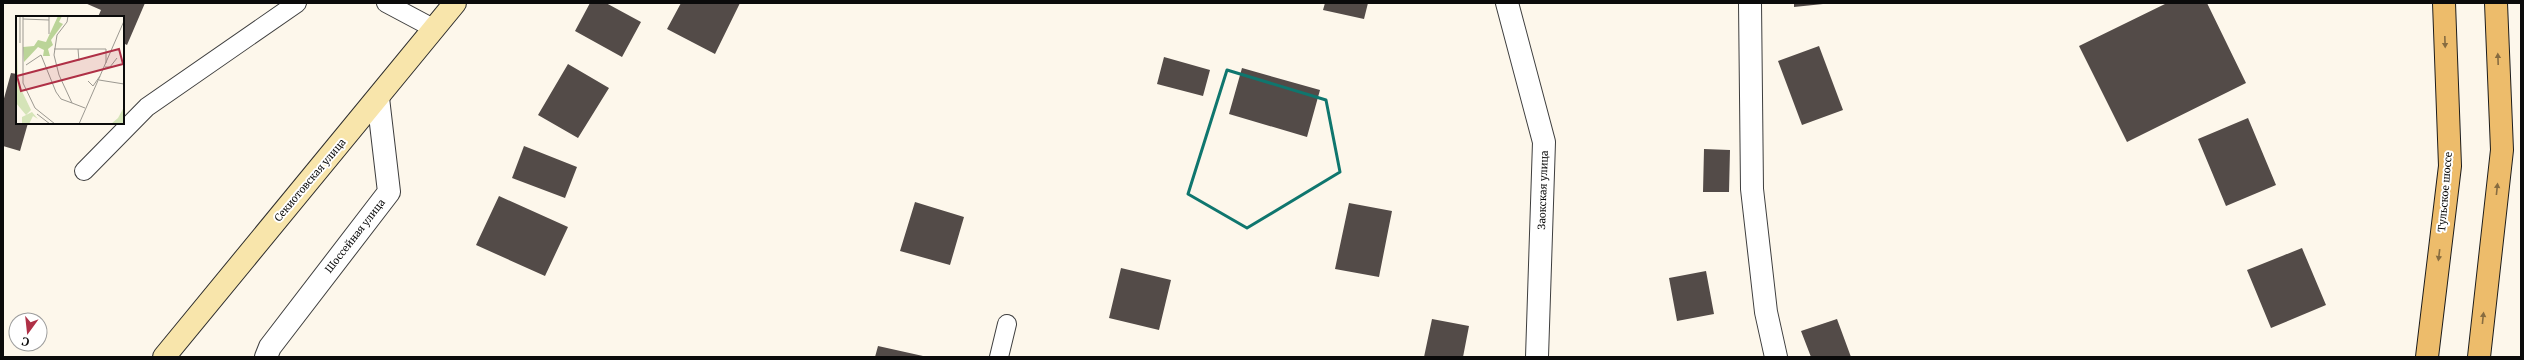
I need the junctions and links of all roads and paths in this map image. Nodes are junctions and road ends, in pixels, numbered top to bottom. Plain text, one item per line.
1 (298, 3) edge
2 (386, 3) edge
3 (455, 3) edge
4 (1507, 3) edge
5 (1750, 3) edge
6 (2444, 3) edge
7 (2496, 3) edge
8 (433, 28) junction
9 (378, 98) junction
10 (84, 172) dead end
11 (1007, 324) dead end
12 (164, 357) edge
13 (266, 357) edge
14 (999, 357) edge
15 (1537, 357) edge
16 (1776, 357) edge
17 (2427, 357) edge
18 (2479, 357) edge

1 - 10 lane
2 - 8 lane
3 - 8 main road, Секиотовская улица
4 - 15 street, Заокская улица
5 - 16 street
6 -> 17 main road, Тульское шоссе
18 -> 7 main road
8 - 9 main road, Секиотовская улица
9 - 12 main road, Секиотовская улица
9 - 13 street, Шоссейная улица
11 - 14 lane

